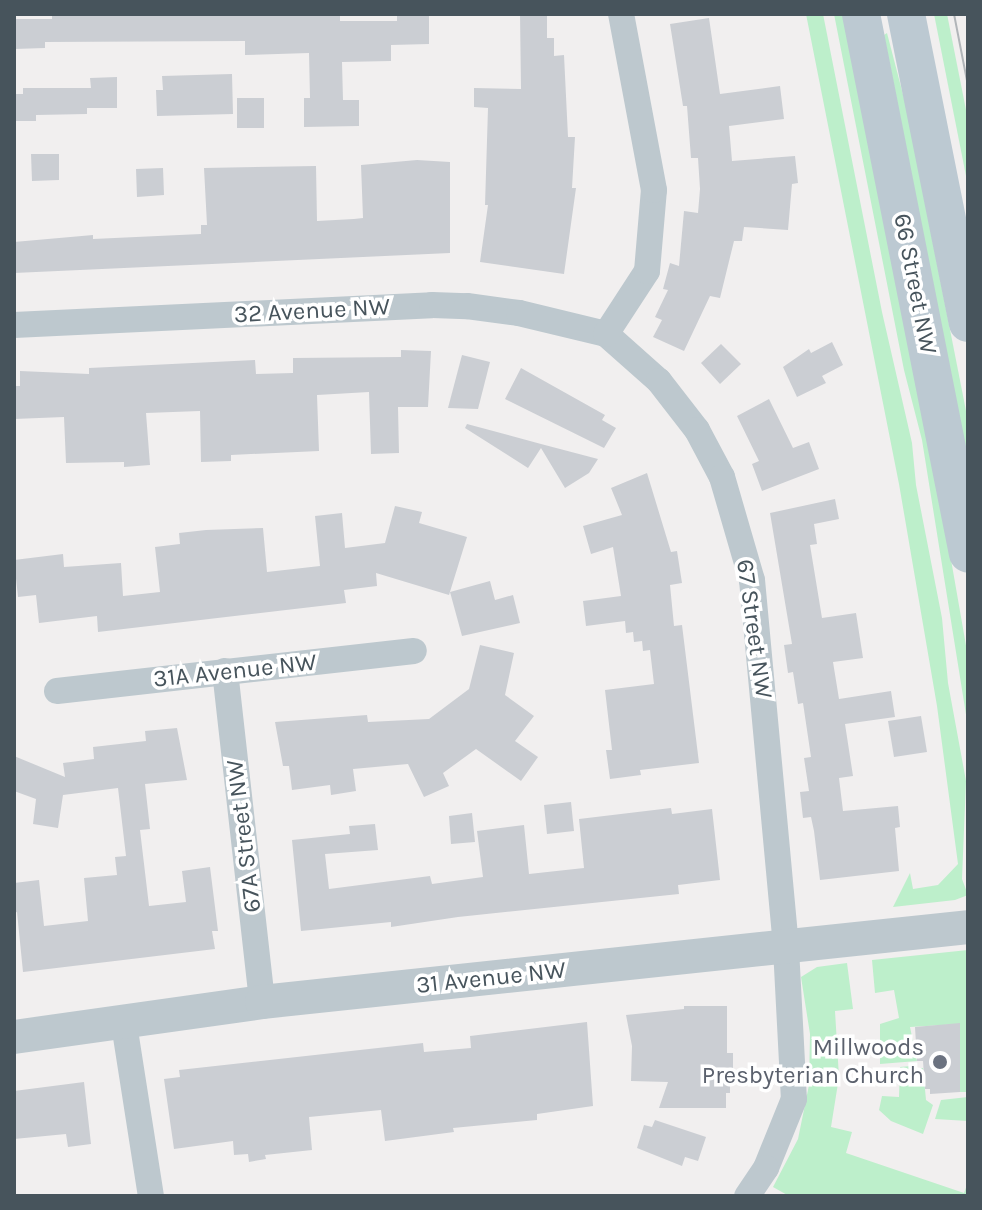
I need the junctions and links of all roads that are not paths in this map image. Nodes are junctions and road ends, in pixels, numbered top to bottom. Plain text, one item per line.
1 (621, 14) edge
2 (861, 14) edge
3 (906, 14) edge
4 (968, 323) edge
5 (14, 325) edge
6 (606, 334) junction
7 (968, 554) edge
8 (414, 651) dead end
9 (225, 671) junction
10 (57, 691) dead end
11 (968, 927) edge
12 (786, 948) junction
13 (262, 1002) junction
14 (124, 1024) junction
15 (14, 1037) edge
16 (151, 1196) edge
17 (747, 1196) edge

1 - 6 street
2 - 7 main road, 66 Street NW
3 - 4 main road, 66 Street NW
5 - 6 street, 32 Avenue NW
6 - 12 street, 67 Street NW
8 - 9 street, 31A Avenue NW
9 - 10 street, 31A Avenue NW
9 - 13 street, 67A Street NW
11 - 12 street, 31 Avenue NW
12 - 13 street, 31 Avenue NW
12 - 17 street, 67 Street NW
13 - 14 street, 31 Avenue NW
14 - 15 street, 31 Avenue NW
14 - 16 street

